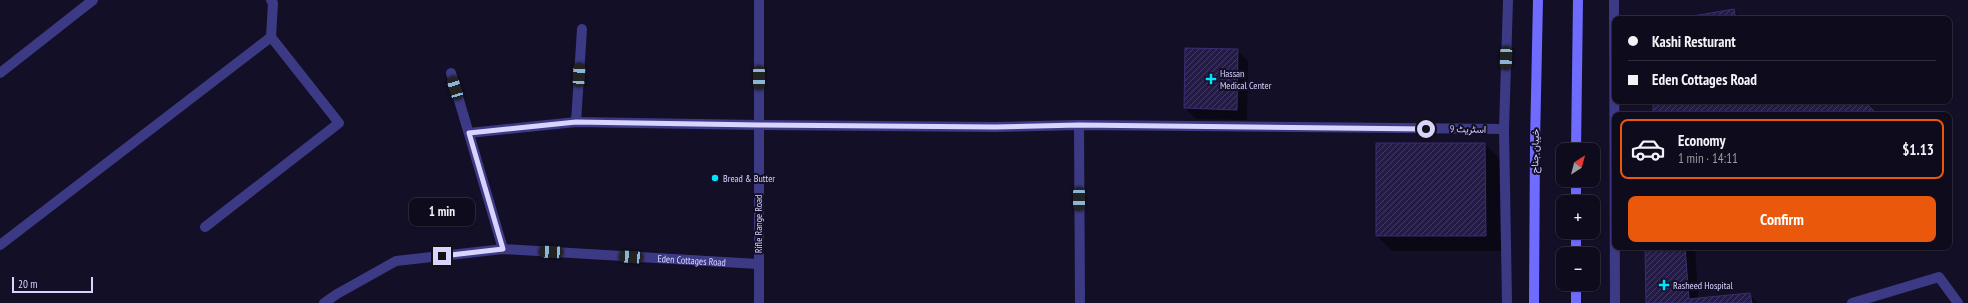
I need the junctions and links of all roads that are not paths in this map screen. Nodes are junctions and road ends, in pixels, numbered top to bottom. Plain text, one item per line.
1 (93, 0) edge
2 (759, 0) edge
3 (1508, 0) edge
4 (1538, 0) edge
5 (1578, 0) edge
6 (1614, 0) edge
7 (274, 1) edge
8 (1614, 16) edge
9 (582, 29) dead end
10 (271, 37) junction
11 (0, 73) edge
12 (451, 73) dead end
13 (576, 122) junction
14 (759, 125) junction
15 (1079, 125) junction
16 (1504, 129) junction
17 (469, 133) junction
18 (1576, 143) edge
19 (205, 226) dead end
20 (0, 245) edge
21 (503, 249) junction
22 (1615, 250) edge
23 (758, 264) junction
24 (1576, 291) edge
25 (324, 303) edge
26 (759, 303) edge
27 (1080, 303) edge
28 (1507, 303) edge
29 (1534, 303) edge
30 (1576, 303) edge
31 (1615, 303) edge
32 (1852, 303) edge
33 (1958, 303) edge

1 - 11 street
2 - 14 street, Rifle Range Road
3 - 16 street
4 - 29 main road, خیبان جناح
5 - 18 main road
6 - 8 street
7 - 10 street
9 - 13 street
10 - 19 street
10 - 20 street
12 - 17 street
13 - 14 street, اسٹریٹ 9
13 - 17 street, اسٹریٹ 9
14 - 15 street, اسٹریٹ 9
14 - 23 street, Rifle Range Road
15 - 16 street, اسٹریٹ 9
15 - 27 street
16 - 28 street
17 - 21 street
21 - 23 street, Eden Cottages Road
21 - 25 street, Eden Cottages Road
22 - 31 street
23 - 26 street, Rifle Range Road
24 - 30 main road
32 - 33 street

